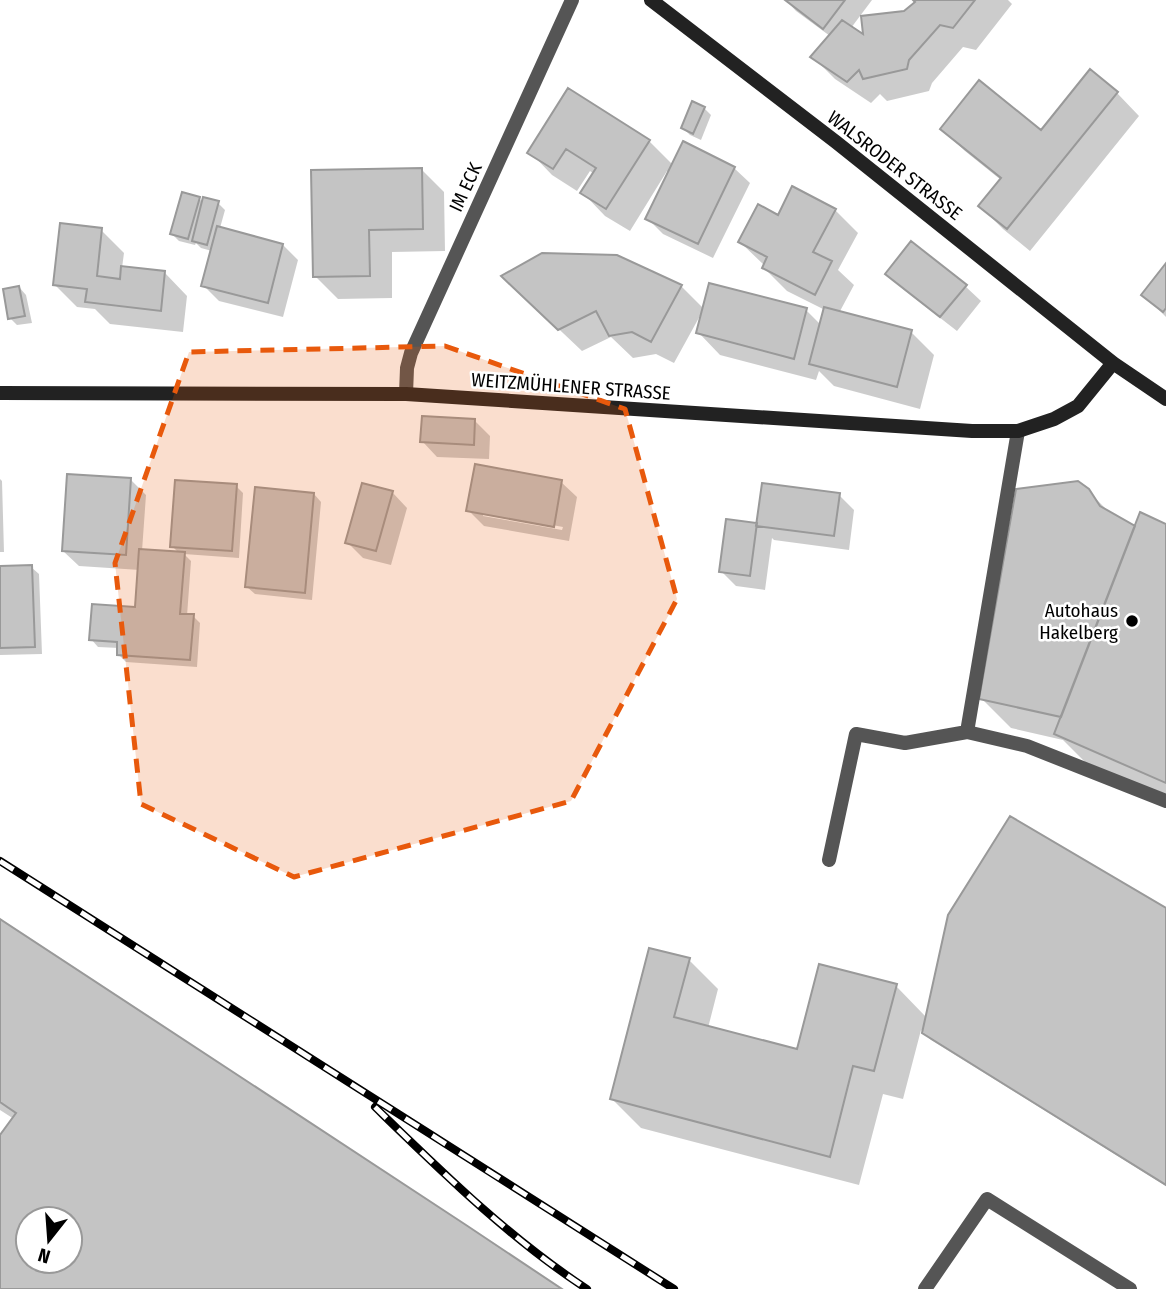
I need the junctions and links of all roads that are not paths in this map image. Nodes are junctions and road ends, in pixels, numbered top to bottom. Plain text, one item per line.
1 (572, 0) edge
2 (651, 0) edge
3 (1113, 363) junction
4 (0, 393) edge
5 (406, 394) junction
6 (1166, 400) edge
7 (1018, 431) junction
8 (967, 733) junction
9 (1166, 801) edge
10 (829, 860) dead end
11 (925, 1289) edge
12 (1130, 1289) edge

1 - 5 street, IM ECK
2 - 3 street, WALSRODER STRASSE
3 - 6 street, WALSRODER STRASSE
3 - 7 street, WEITZMÜHLENER STRASSE
4 - 5 street, WEITZMÜHLENER STRASSE
5 - 7 street, WEITZMÜHLENER STRASSE
7 - 8 street
8 - 9 street
8 - 10 street
11 - 12 street

